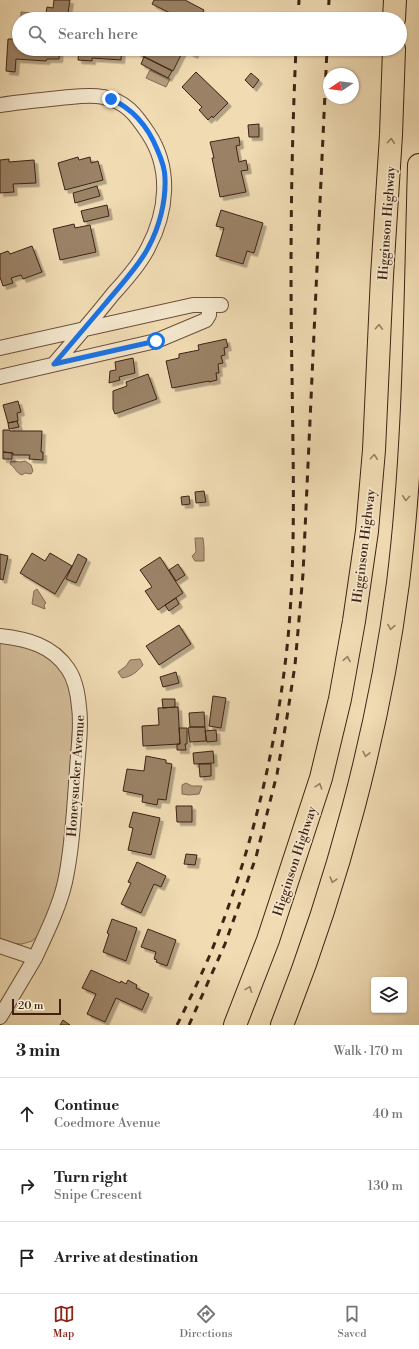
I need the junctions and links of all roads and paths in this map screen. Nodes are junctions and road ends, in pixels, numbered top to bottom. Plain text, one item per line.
1 (395, 0) edge
2 (394, 12) edge
3 (394, 56) edge
4 (0, 104) edge
5 (419, 165) edge
6 (84, 330) junction
7 (0, 348) edge
8 (54, 364) junction
9 (0, 376) edge
10 (0, 636) edge
11 (0, 946) edge
12 (35, 958) junction
13 (0, 1017) edge
14 (235, 1025) edge
15 (282, 1025) edge

1 - 2 highway
14 -> 3 highway, Higginson Highway
4 - 6 street
5 -> 15 highway
6 - 7 street
6 - 8 street
6 - 8 street
8 - 9 street
10 - 12 street, Honeysucker Avenue
11 - 12 street
12 - 13 street, Honeysucker Avenue

